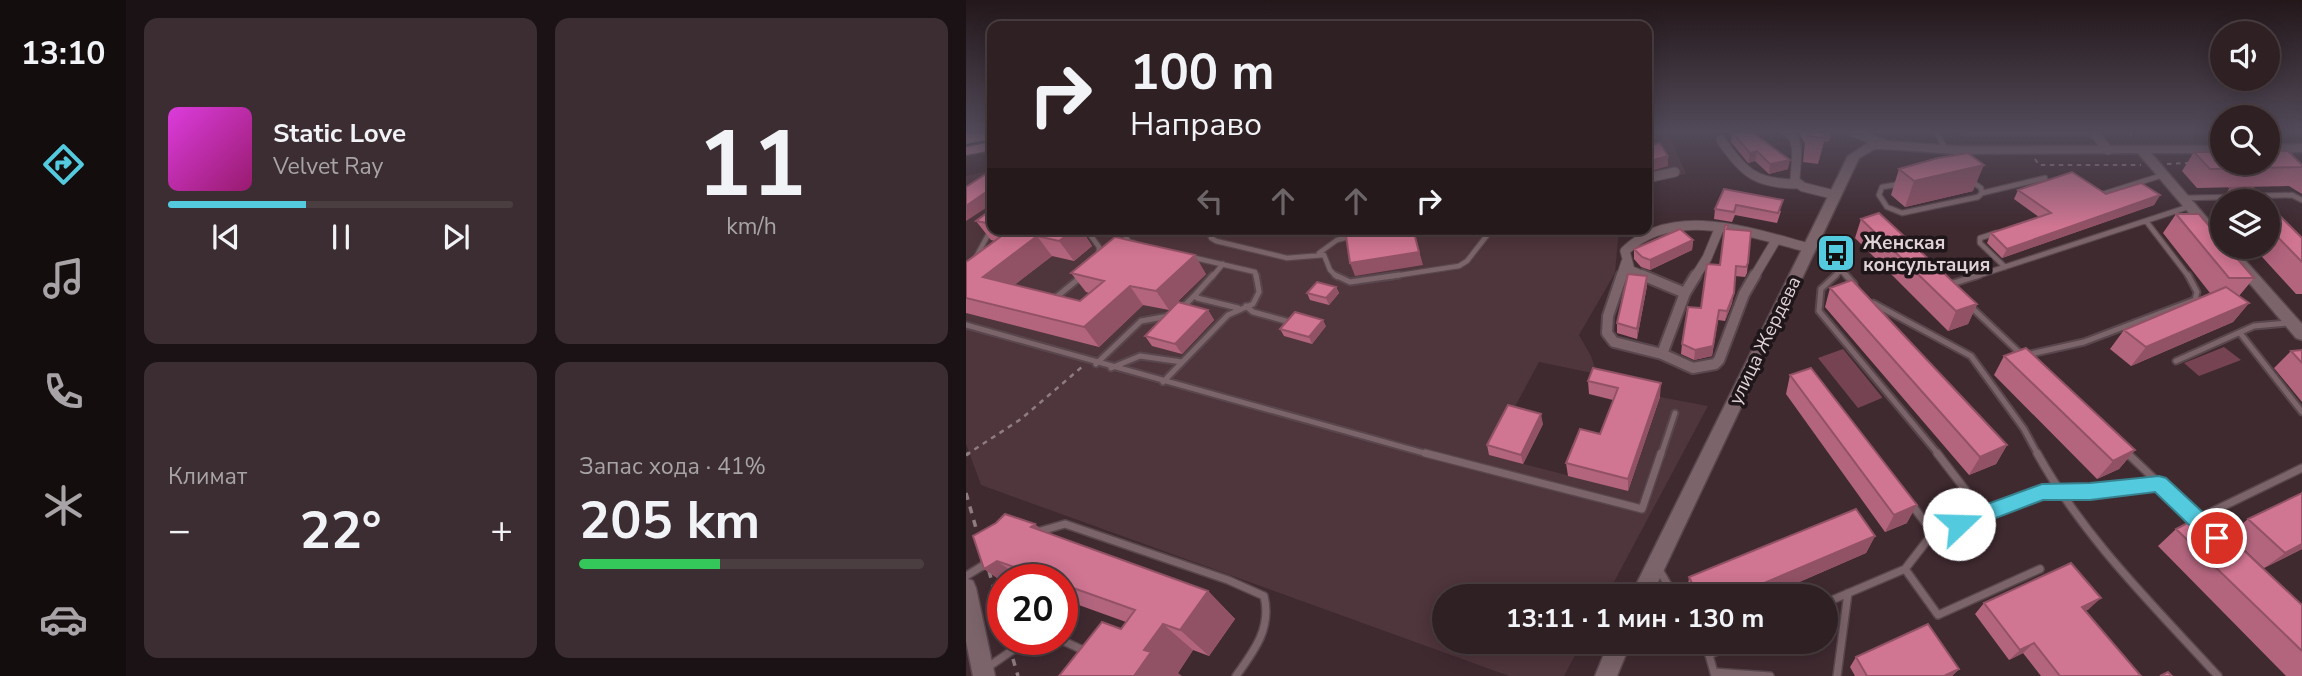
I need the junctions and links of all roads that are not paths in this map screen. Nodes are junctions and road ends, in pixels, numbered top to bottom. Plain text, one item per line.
1 (1736, 164) edge
2 (1794, 164) edge
3 (1850, 164) edge
4 (1963, 164) edge
5 (2153, 164) edge
6 (1675, 172) dead end
7 (2160, 172) junction
8 (1961, 174) junction
9 (1652, 177) edge
10 (2045, 178) edge
11 (1799, 184) junction
12 (1982, 193) junction
13 (2103, 194) edge
14 (1835, 195) junction
15 (2280, 195) edge
16 (2210, 199) edge
17 (2302, 200) edge
18 (2187, 202) junction
19 (2146, 221) junction
20 (1719, 229) junction
21 (2210, 229) edge
22 (2004, 231) edge
23 (1652, 232) edge
24 (988, 235) edge
25 (1090, 235) edge
26 (1126, 235) edge
27 (1212, 235) edge
28 (1356, 235) edge
29 (1487, 235) edge
30 (1644, 235) edge
31 (1776, 240) junction
32 (1132, 243) junction
33 (1145, 246) edge
34 (1126, 247) edge
35 (1810, 248) junction
36 (1319, 253) junction
37 (1184, 255) edge
38 (1110, 257) edge
39 (2237, 259) edge
40 (1626, 262) junction
41 (1223, 264) junction
42 (971, 265) edge
43 (2005, 267) junction
44 (1089, 270) edge
45 (1939, 277) edge
46 (1948, 285) junction
47 (1859, 289) edge
48 (1685, 293) junction
49 (1958, 294) edge
50 (1196, 295) junction
51 (1868, 298) edge
52 (1967, 303) edge
53 (1049, 304) edge
54 (1246, 306) junction
55 (1238, 308) junction
56 (1286, 320) edge
57 (966, 325) edge
58 (2297, 328) edge
59 (2240, 333) junction
60 (1662, 354) junction
61 (2023, 356) junction
62 (2176, 361) dead end
63 (1182, 362) junction
64 (1096, 364) junction
65 (2033, 365) edge
66 (1111, 368) junction
67 (1163, 382) junction
68 (2302, 412) edge
69 (1675, 413) dead end
70 (2120, 447) edge
71 (2302, 468) edge
72 (2159, 484) junction
73 (2059, 492) junction
74 (1909, 502) edge
75 (1984, 514) junction
76 (2197, 519) junction
77 (2209, 531) edge
78 (1933, 533) junction
79 (1028, 536) edge
80 (997, 556) edge
81 (1655, 562) junction
82 (1905, 569) junction
83 (2040, 569) dead end
84 (966, 576) edge
85 (1646, 584) edge
86 (1668, 584) edge
87 (966, 588) edge
88 (1848, 593) junction
89 (1838, 597) edge
90 (1078, 648) edge
91 (1090, 653) edge
92 (1615, 654) edge
93 (1713, 654) edge
94 (1008, 655) edge
95 (1709, 656) joint
96 (983, 674) edge
97 (1714, 674) edge
98 (1236, 676) edge
99 (1606, 676) edge
100 (1770, 676) edge
101 (1837, 676) edge
102 (2218, 676) edge

1 - 11 street
2 - 11 street
3 - 14 main road, улица Жердева
4 - 8 lane
5 - 7 main road
6 - 9 street
7 - 13 lane
7 - 18 main road
8 - 12 lane
8 - 12 lane
10 - 12 lane
11 - 14 street
14 - 35 main road, улица Жердева
15 - 17 lane
16 - 18 lane
18 - 19 lane
18 - 21 main road
19 - 43 lane
19 - 61 lane
20 - 23 street
20 - 31 street
20 - 48 street
22 - 43 lane
24 - 42 lane
25 - 38 lane
26 - 32 lane
27 - 36 lane
28 - 36 lane
29 - 36 lane
30 - 40 street
31 - 35 street
31 - 60 street
32 - 33 lane
32 - 34 lane
35 - 81 main road, улица Жердева
37 - 41 lane
39 - 58 main road
40 - 48 street
40 - 60 street
41 - 50 lane
41 - 54 lane
43 - 46 lane
44 - 53 lane
45 - 46 lane
46 - 49 lane
47 - 75 lane
48 - 60 street
50 - 55 lane
50 - 64 lane
51 - 73 lane
52 - 61 lane
54 - 55 lane
54 - 56 lane
55 - 63 lane
57 - 64 lane
58 - 59 lane
59 - 62 lane
59 - 68 lane
61 - 65 lane
63 - 66 lane
63 - 67 lane
64 - 66 lane
66 - 67 lane
67 - 69 lane
70 - 72 lane
71 - 76 lane
72 - 73 lane
72 - 76 lane
73 - 75 lane
73 - 102 lane
74 - 78 lane
75 - 78 lane
76 - 77 lane
78 - 82 lane
79 - 98 lane
80 - 84 lane
81 - 85 main road, улица Жердева
81 - 86 lane
82 - 83 lane
82 - 88 lane
87 - 96 main road
88 - 89 lane
88 - 101 lane
90 - 91 lane
92 - 99 main road
93 - 95 lane
94 - 96 lane
95 - 97 lane
97 - 100 lane

